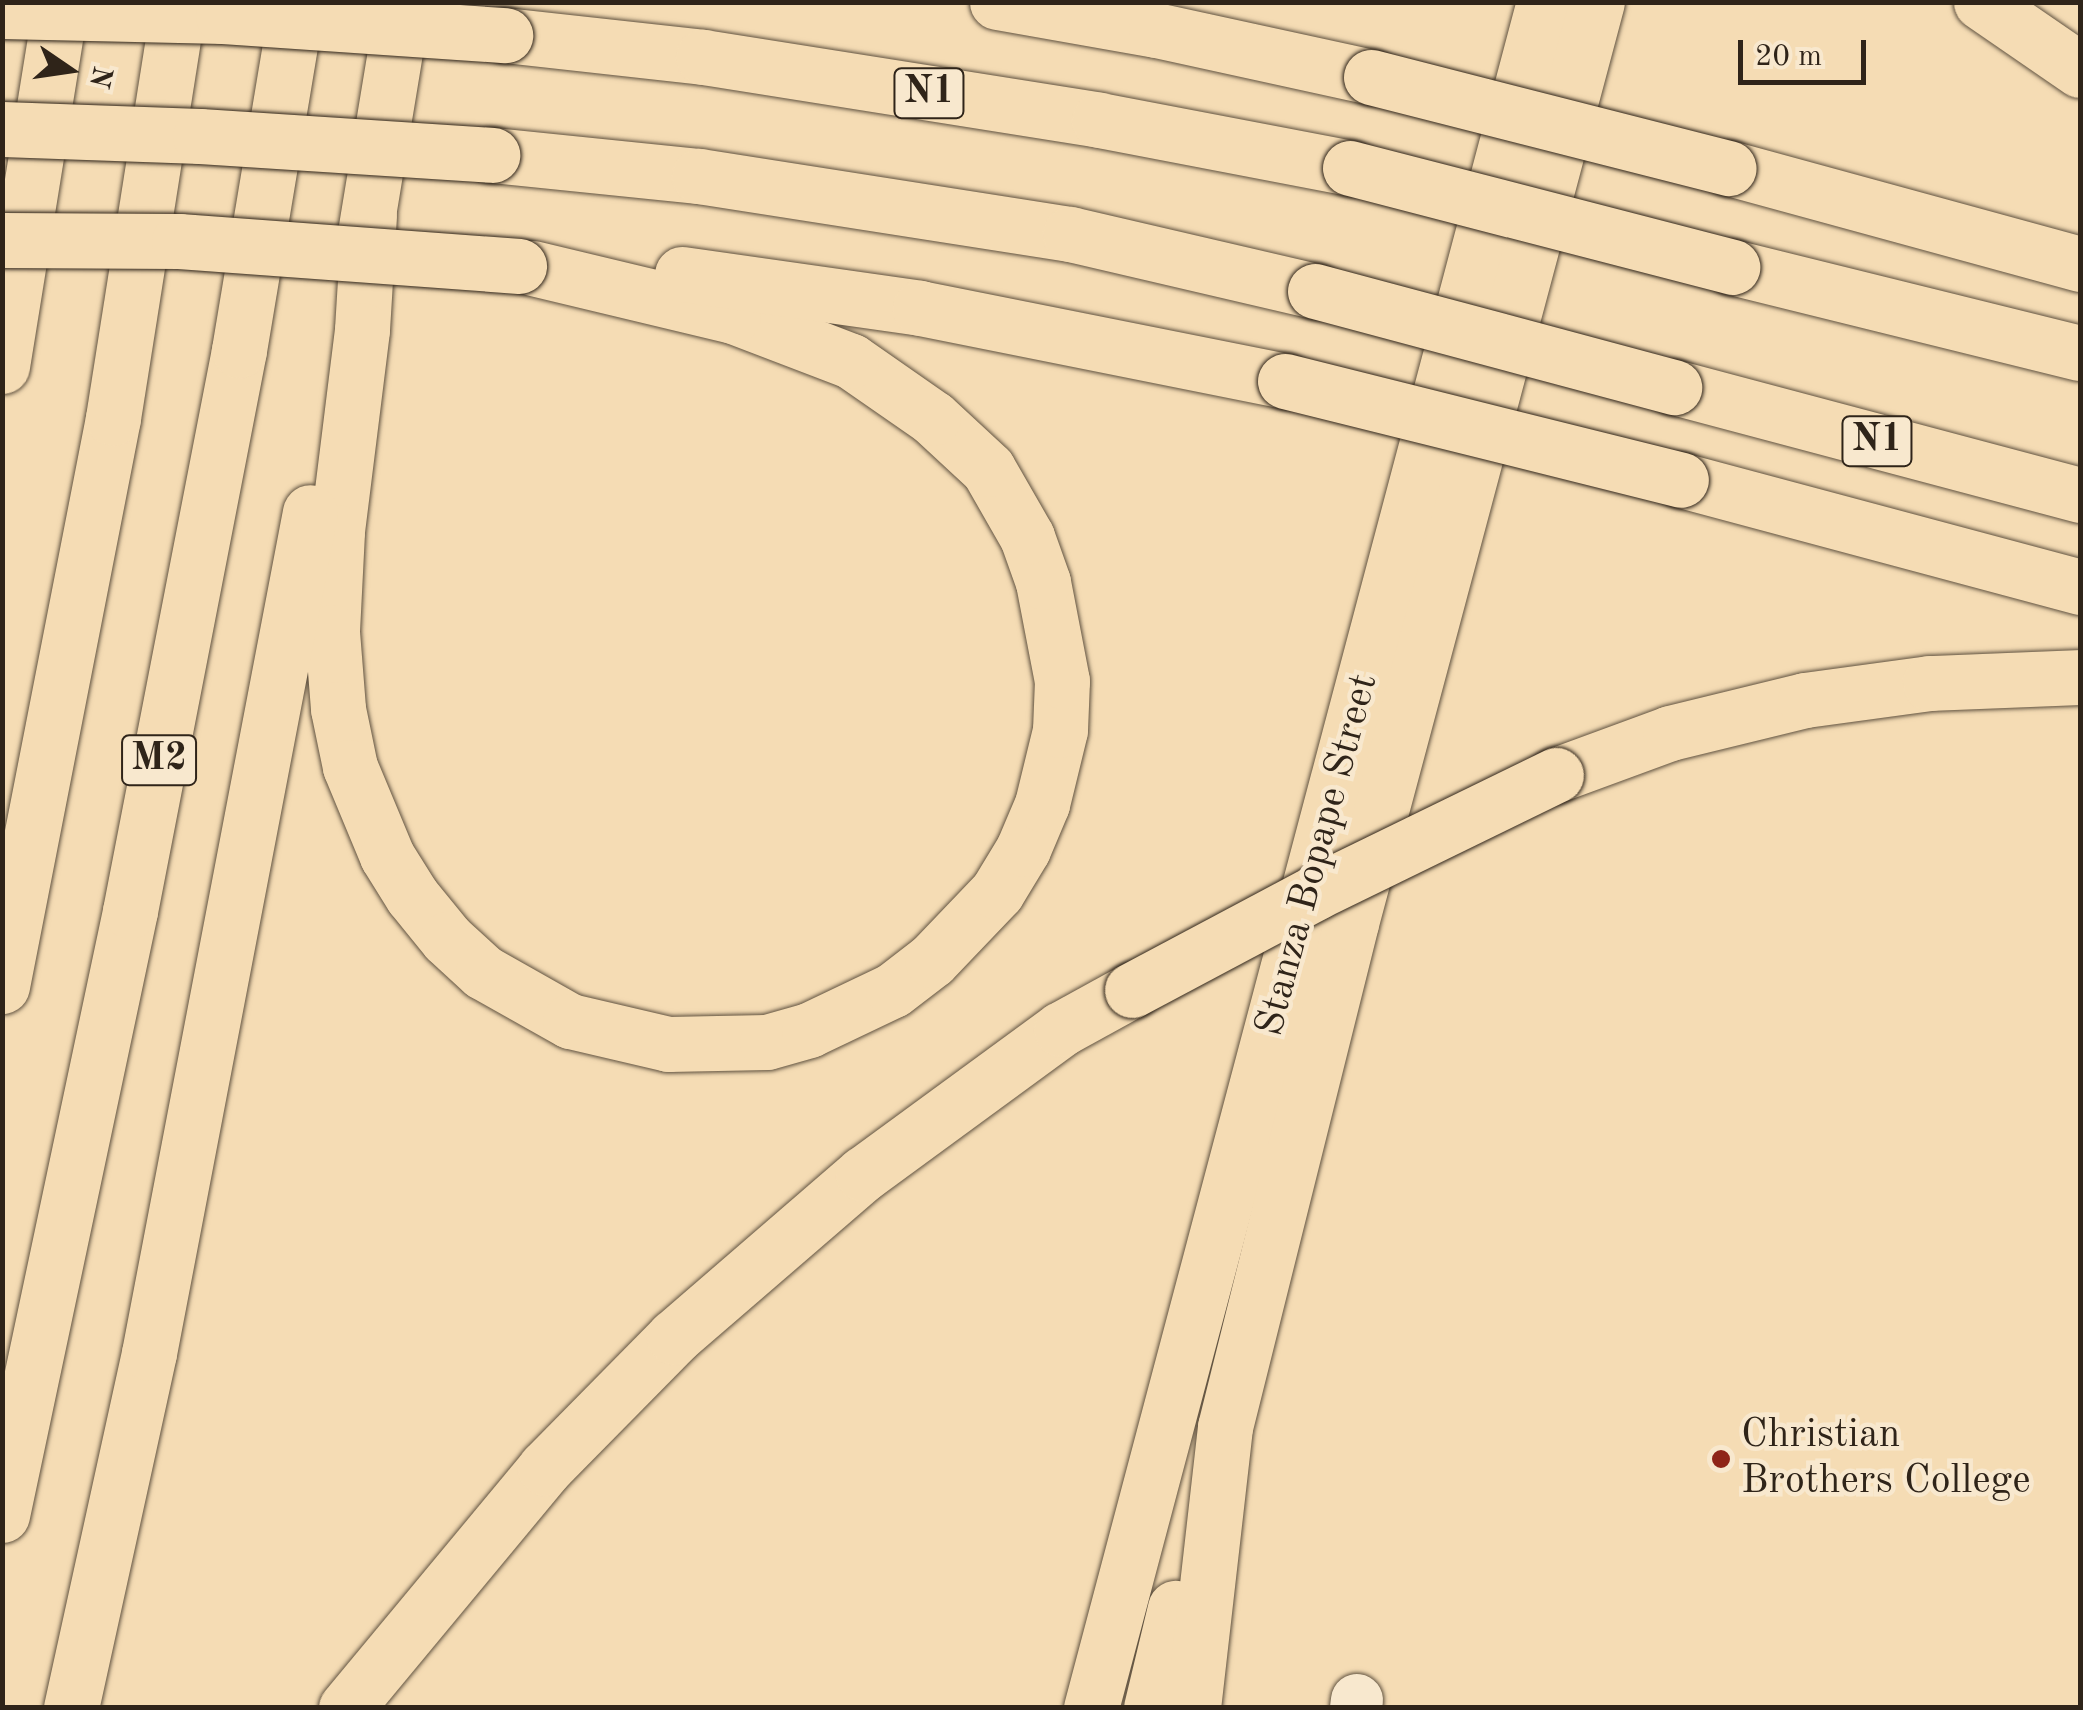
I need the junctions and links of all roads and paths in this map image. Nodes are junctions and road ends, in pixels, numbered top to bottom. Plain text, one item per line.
1 (60, 2) edge
2 (178, 2) edge
3 (296, 2) edge
4 (403, 2) edge
5 (997, 2) edge
6 (1544, 2) edge
7 (1597, 2) edge
8 (1981, 2) edge
9 (2, 11) edge
10 (2080, 70) edge
11 (2, 129) edge
12 (369, 215) junction
13 (13, 235) edge
14 (2080, 264) edge
15 (526, 267) junction
16 (2, 322) edge
17 (2080, 353) edge
18 (2, 366) edge
19 (2080, 495) edge
20 (2080, 587) edge
21 (2080, 677) edge
22 (2, 986) edge
23 (1225, 1427) junction
24 (2, 1515) edge
25 (71, 1708) edge
26 (346, 1708) edge
27 (1091, 1708) edge
28 (1151, 1708) edge
29 (1193, 1708) edge

1 - 13 main road
2 - 22 main road
3 - 24 main road, M2
4 - 12 main road
5 - 14 main road, bridge
6 - 27 main road, Stanza Bopape Street
7 - 23 main road, Stanza Bopape Street
8 - 10 main road
9 - 17 main road, N1, bridge
11 - 19 main road, N1, bridge
12 - 15 main road
12 - 25 main road
13 - 15 main road, bridge
13 - 16 main road
13 - 18 main road
15 - 20 main road, bridge
21 - 26 main road, bridge
23 - 28 main road
23 - 29 main road, Stanza Bopape Street

